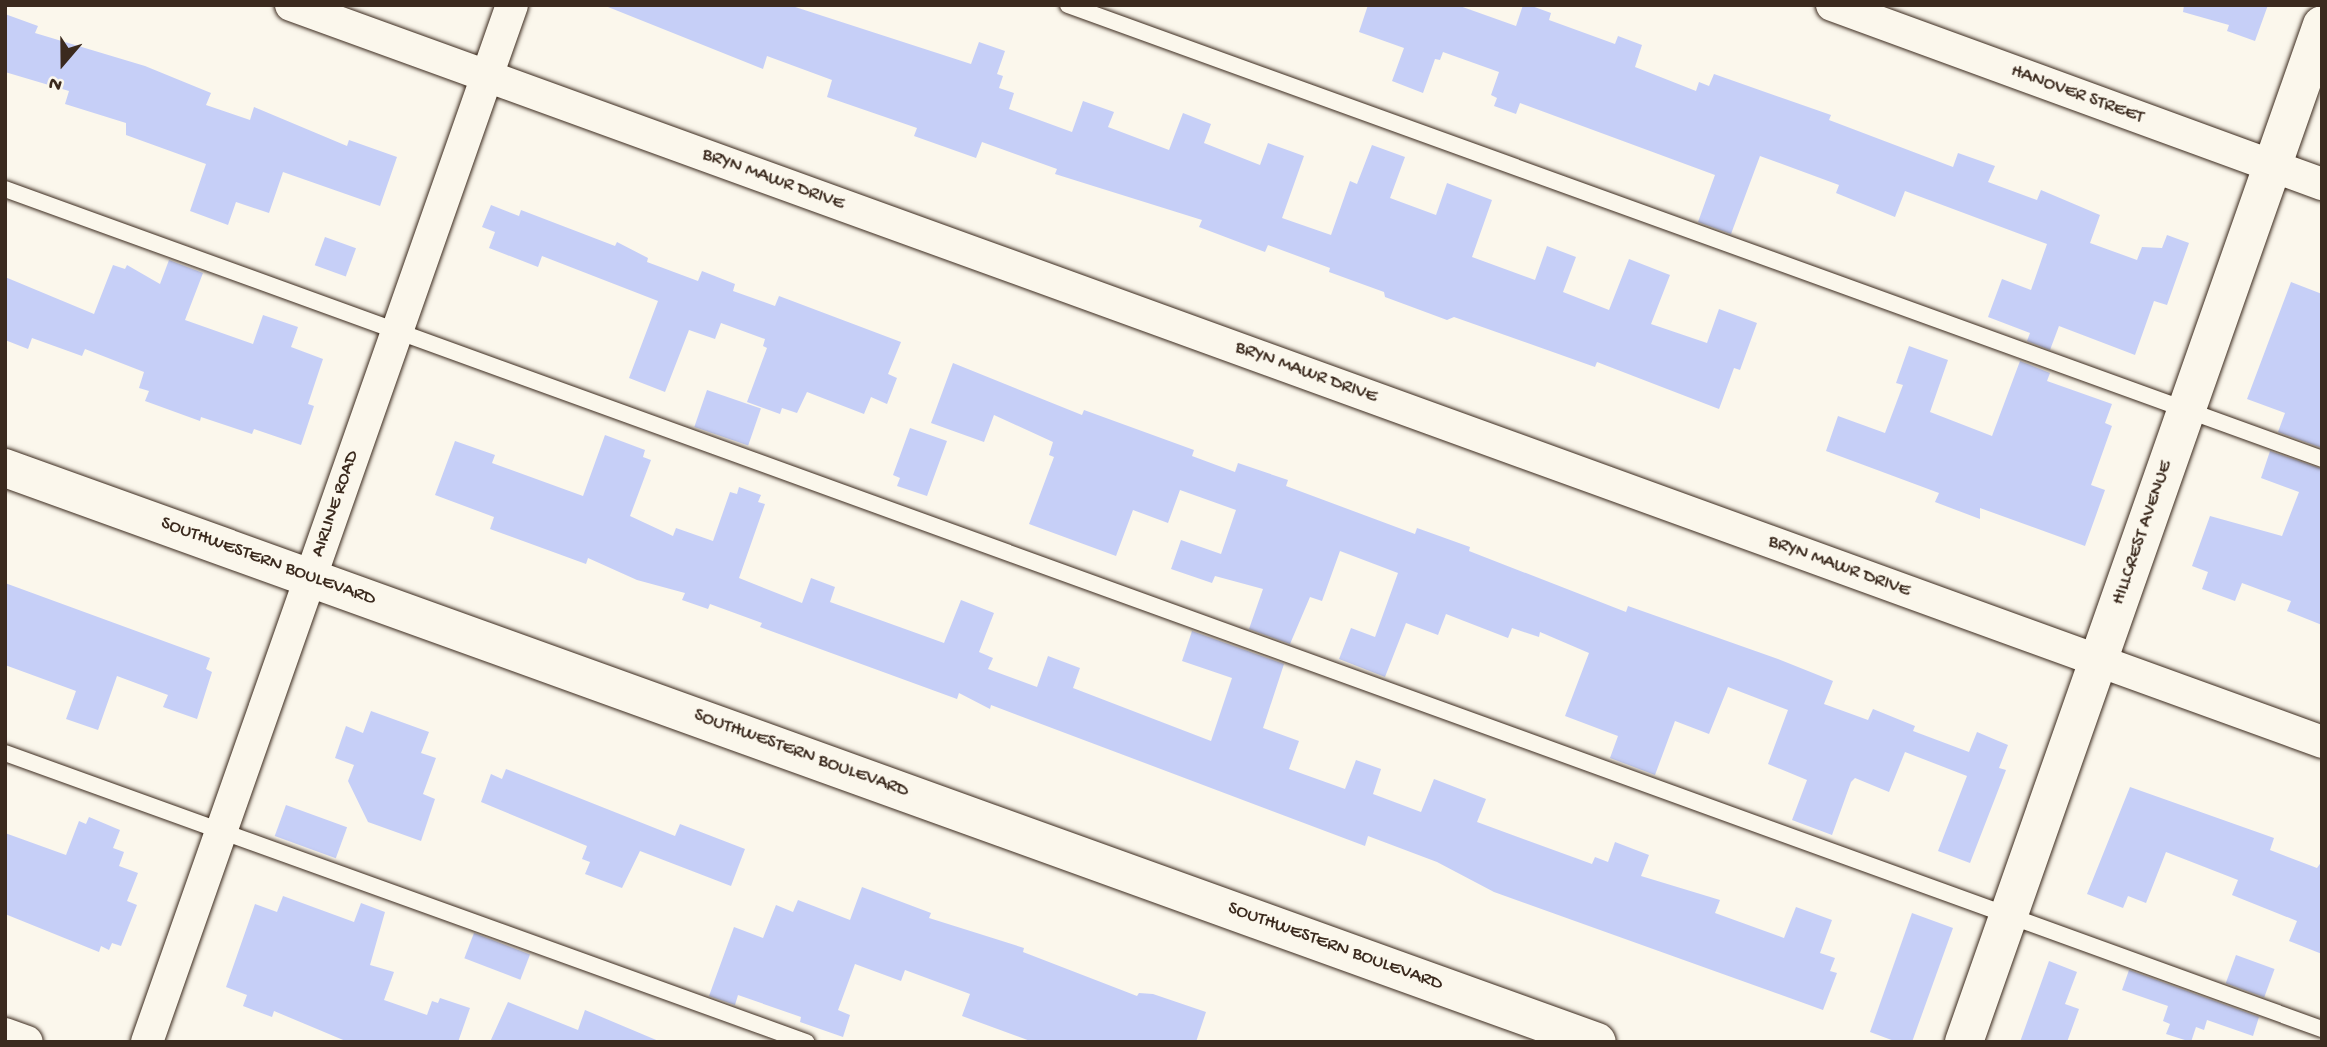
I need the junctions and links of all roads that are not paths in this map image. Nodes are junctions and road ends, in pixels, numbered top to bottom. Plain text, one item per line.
1 (291, 5) edge
2 (512, 5) edge
3 (1068, 5) edge
4 (1832, 5) edge
5 (2322, 25) edge
6 (488, 76) junction
7 (2272, 166) junction
8 (2322, 184) edge
9 (5, 189) edge
10 (397, 328) junction
11 (2185, 409) junction
12 (2322, 458) edge
13 (5, 468) edge
14 (311, 577) junction
15 (2099, 661) junction
16 (2322, 742) edge
17 (5, 753) edge
18 (222, 832) junction
19 (2010, 916) junction
20 (2322, 1029) edge
21 (5, 1034) edge
22 (27, 1042) edge
23 (147, 1042) edge
24 (806, 1042) edge
25 (1597, 1042) edge
26 (1964, 1042) edge

1 - 6 street, BRYN MAWR DRIVE
2 - 6 street, AIRLINE ROAD
3 - 11 lane
4 - 7 street, HANOVER STREET
5 - 7 street, HILLCREST AVENUE
6 - 10 street, AIRLINE ROAD
6 - 15 street, BRYN MAWR DRIVE
7 - 8 street, HANOVER STREET
7 - 11 street, HILLCREST AVENUE
9 - 10 lane
10 - 14 street, AIRLINE ROAD
10 - 19 lane
11 - 12 lane
11 - 15 street, HILLCREST AVENUE
13 - 14 street, SOUTHWESTERN BOULEVARD
14 - 18 street, AIRLINE ROAD
14 - 25 street, SOUTHWESTERN BOULEVARD
15 - 16 street, BRYN MAWR DRIVE
15 - 19 street, HILLCREST AVENUE
17 - 18 lane
18 - 23 street, AIRLINE ROAD
18 - 24 lane
19 - 20 lane
19 - 26 street, HILLCREST AVENUE
21 - 22 street

